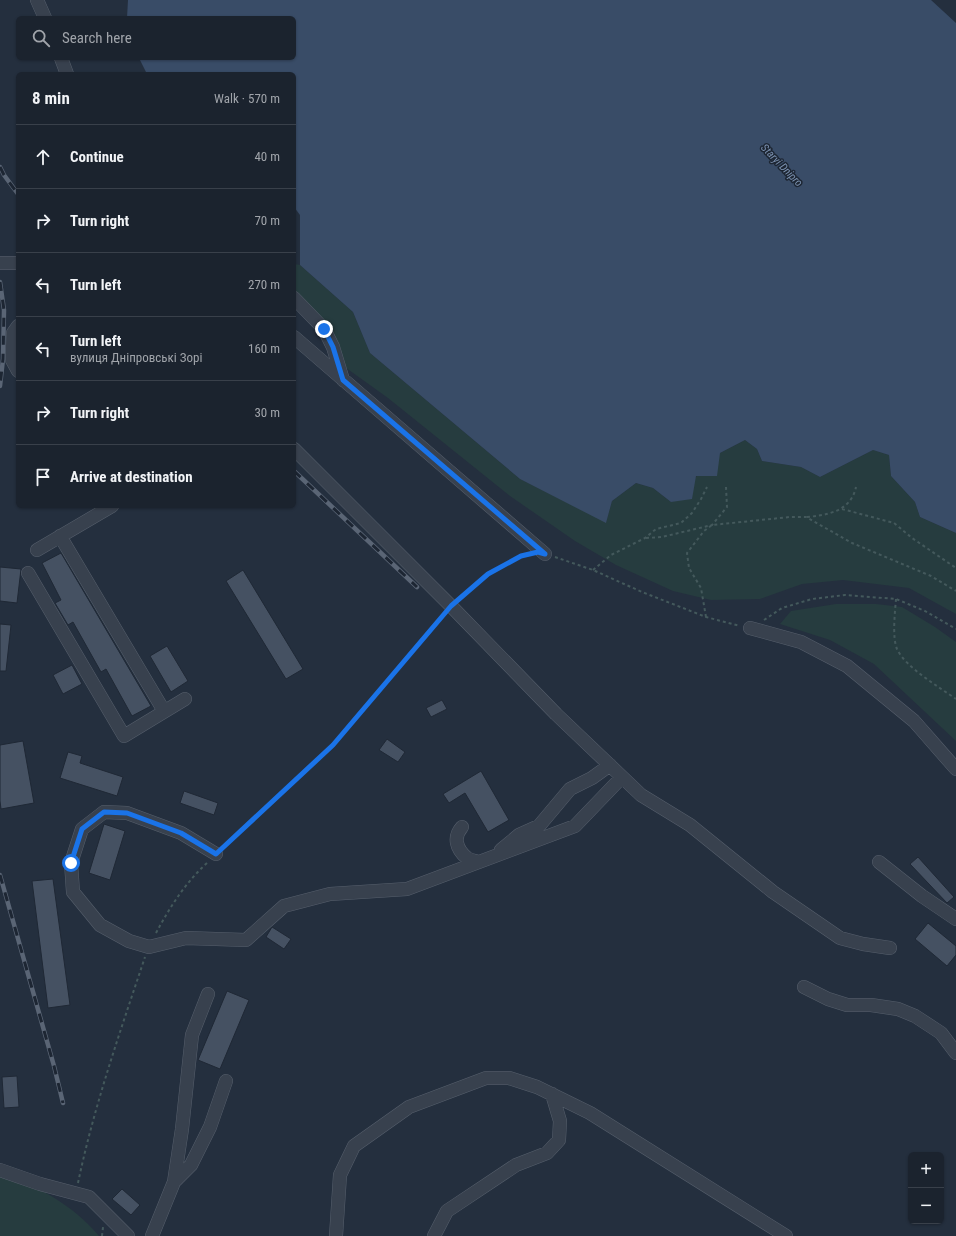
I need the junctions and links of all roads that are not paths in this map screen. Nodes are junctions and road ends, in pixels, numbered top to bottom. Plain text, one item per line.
1 (37, 0) edge
2 (44, 16) edge
3 (62, 60) edge
4 (67, 72) edge
5 (0, 263) edge
6 (16, 263) edge
7 (296, 300) edge
8 (16, 329) edge
9 (296, 339) edge
10 (16, 367) edge
11 (343, 380) junction
12 (296, 451) edge
13 (104, 508) edge
14 (92, 511) edge
15 (60, 536) junction
16 (37, 550) dead end
17 (545, 554) road end
18 (28, 573) dead end
19 (750, 628) road end
20 (185, 699) dead end
21 (164, 712) junction
22 (610, 765) junction
23 (956, 769) edge
24 (622, 778) junction
25 (462, 827) dead end
26 (216, 854) road end
27 (494, 856) junction
28 (479, 862) junction
29 (879, 862) dead end
30 (956, 919) edge
31 (890, 948) dead end
32 (804, 987) dead end
33 (208, 994) dead end
34 (956, 1053) edge
35 (226, 1081) dead end
36 (552, 1094) junction
37 (0, 1170) edge
38 (174, 1182) junction
39 (128, 1236) edge
40 (152, 1236) edge
41 (336, 1236) edge
42 (434, 1236) edge
43 (786, 1236) edge

1 - 2 street
3 - 4 street
5 - 6 street
7 - 11 street
8 - 10 street
9 - 11 street
11 - 17 street
12 - 22 street
13 - 14 street
14 - 15 street
15 - 16 street
15 - 21 street
18 - 21 street
19 - 23 street
20 - 21 street
22 - 24 street
22 - 27 street
24 - 27 street
24 - 31 street
25 - 28 street
26 - 28 street
27 - 28 street
29 - 30 street
32 - 34 street
33 - 38 street
35 - 38 street
36 - 41 street
36 - 42 street
36 - 43 street
37 - 39 street
38 - 40 street

